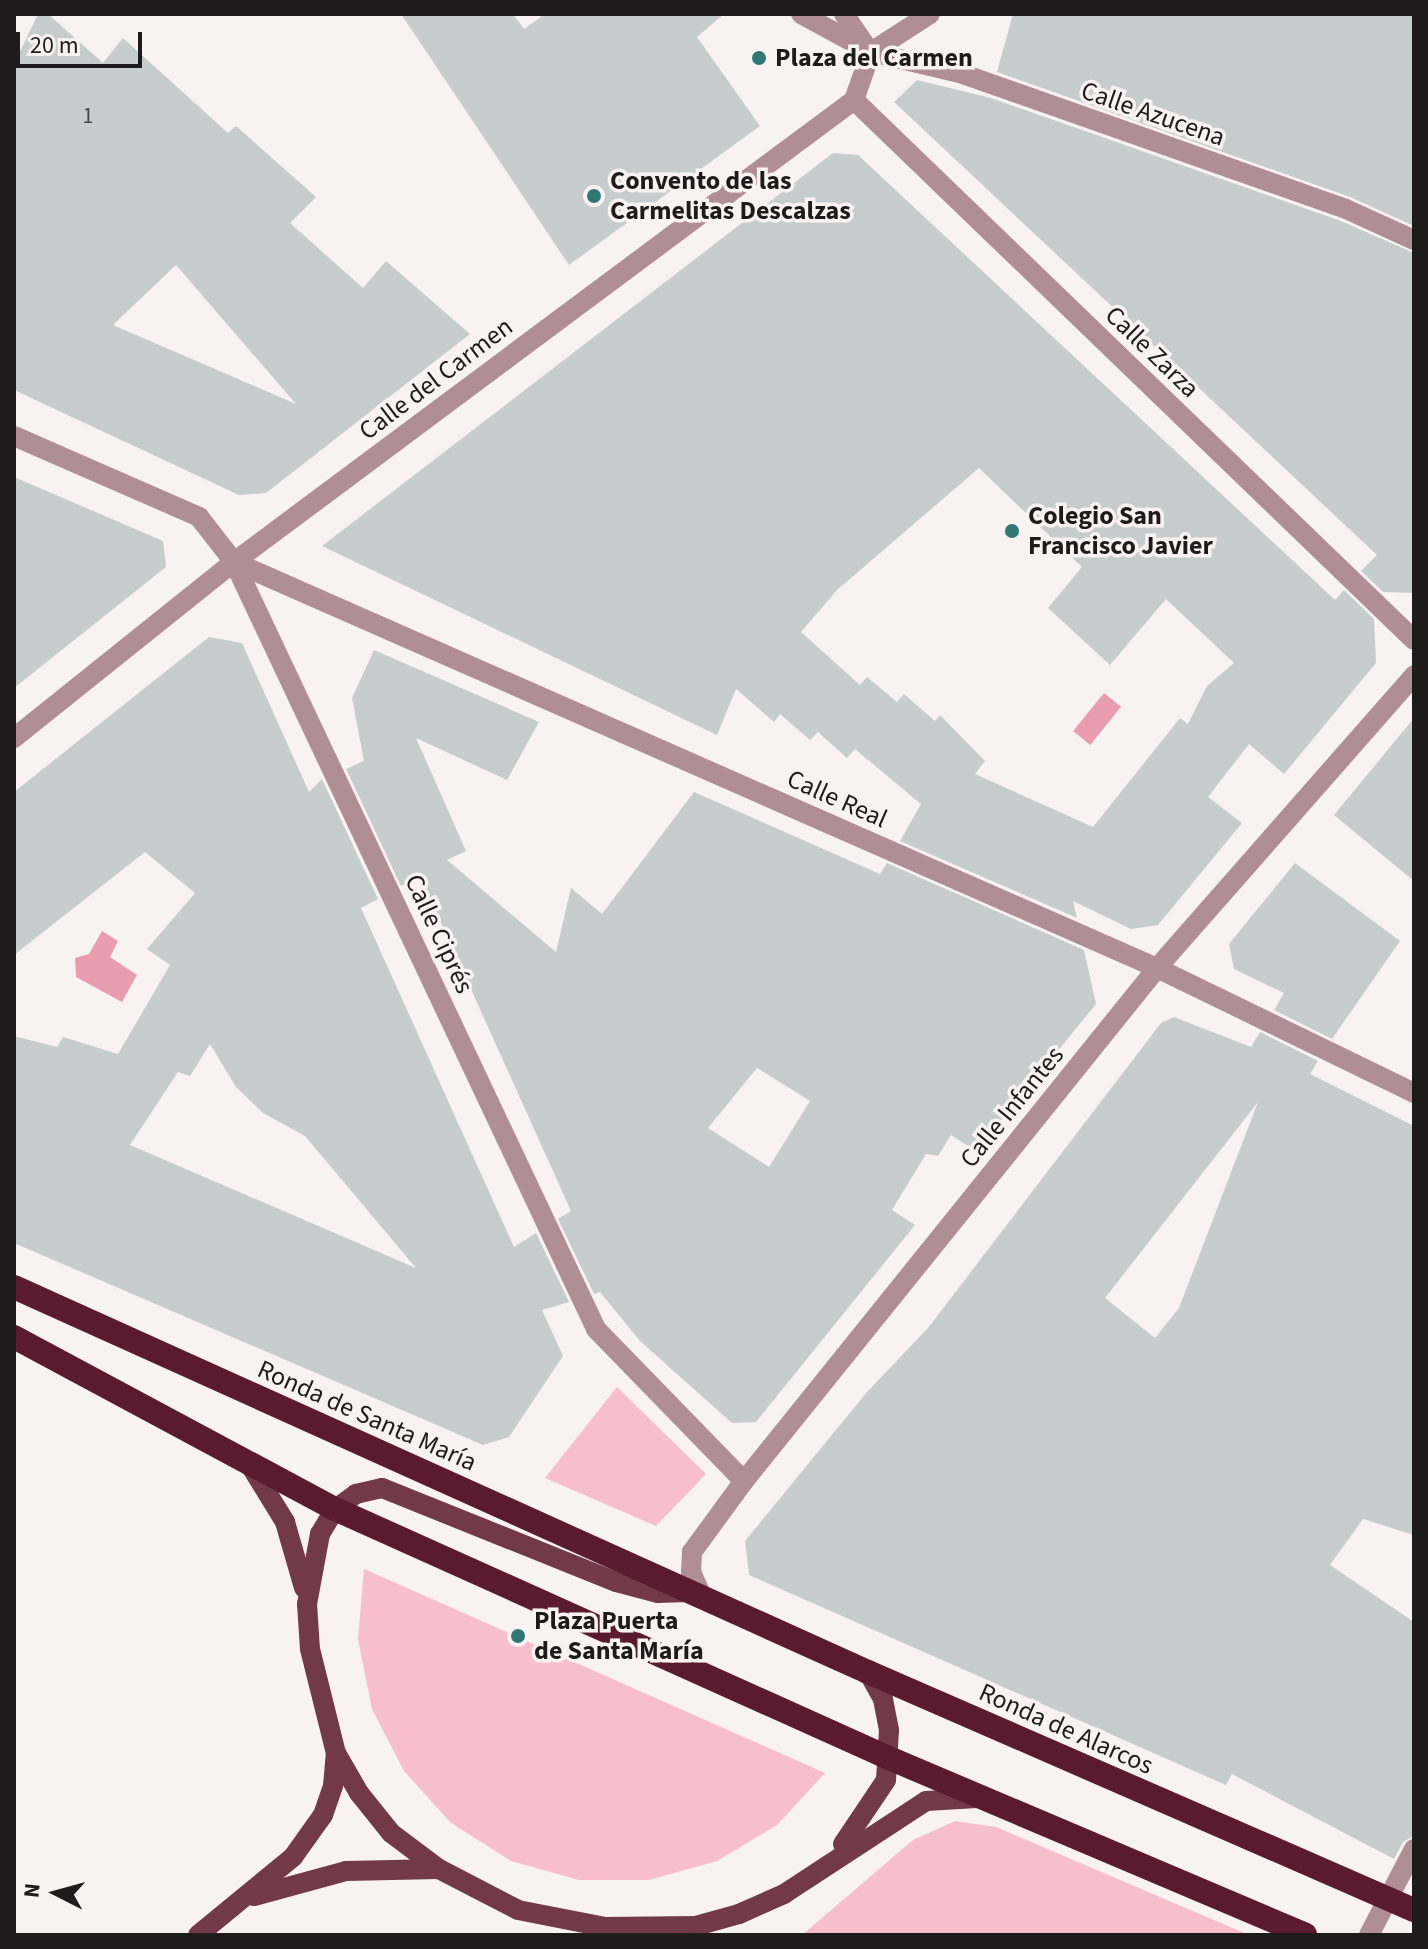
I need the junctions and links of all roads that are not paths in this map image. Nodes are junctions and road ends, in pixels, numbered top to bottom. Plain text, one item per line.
1 (801, 14) edge
2 (844, 14) edge
3 (930, 14) edge
4 (871, 52) junction
5 (854, 100) junction
6 (1414, 240) edge
7 (14, 436) edge
8 (234, 562) junction
9 (1414, 640) edge
10 (1414, 675) edge
11 (14, 738) edge
12 (1157, 968) junction
13 (1414, 1093) edge
14 (14, 1287) edge
15 (14, 1337) edge
16 (248, 1462) junction
17 (744, 1481) junction
18 (335, 1509) junction
19 (700, 1592) junction
20 (307, 1604) junction
21 (868, 1672) junction
22 (336, 1753) junction
23 (889, 1758) junction
24 (983, 1799) junction
25 (1414, 1849) edge
26 (824, 1865) junction
27 (439, 1869) junction
28 (1387, 1897) junction
29 (247, 1898) junction
30 (1414, 1910) edge
31 (697, 1931) edge
32 (198, 1935) edge
33 (1305, 1935) edge
34 (1369, 1935) edge

1 - 4 street, Calle Azucena
2 - 4 street
3 - 4 street
4 - 5 street
4 - 6 street, Calle Azucena
5 - 8 street, Calle del Carmen
5 - 9 street, Calle Zarza
7 - 8 street, Calle Ciprés
8 - 11 street, Calle del Carmen
8 - 12 street, Calle Real
8 - 17 street, Calle Ciprés
10 - 12 street, Calle Infantes
12 - 13 street, Calle Real
12 - 17 street, Calle Infantes
14 - 19 highway, Ronda de Santa María
15 - 16 highway
16 - 18 highway
16 - 20 main road
17 - 19 street, Calle Infantes
18 - 19 main road
18 - 20 main road
18 - 23 highway
19 - 21 highway, Ronda de Alarcos
20 - 22 main road
21 - 23 main road
21 - 28 highway, Ronda de Alarcos
22 - 27 main road
22 - 29 main road
23 - 24 highway
23 - 26 main road
24 - 26 main road
24 - 33 highway
25 - 28 street
26 - 31 main road
27 - 29 main road
27 - 31 main road
28 - 30 highway, Ronda de Alarcos
28 - 34 street
29 - 32 main road

